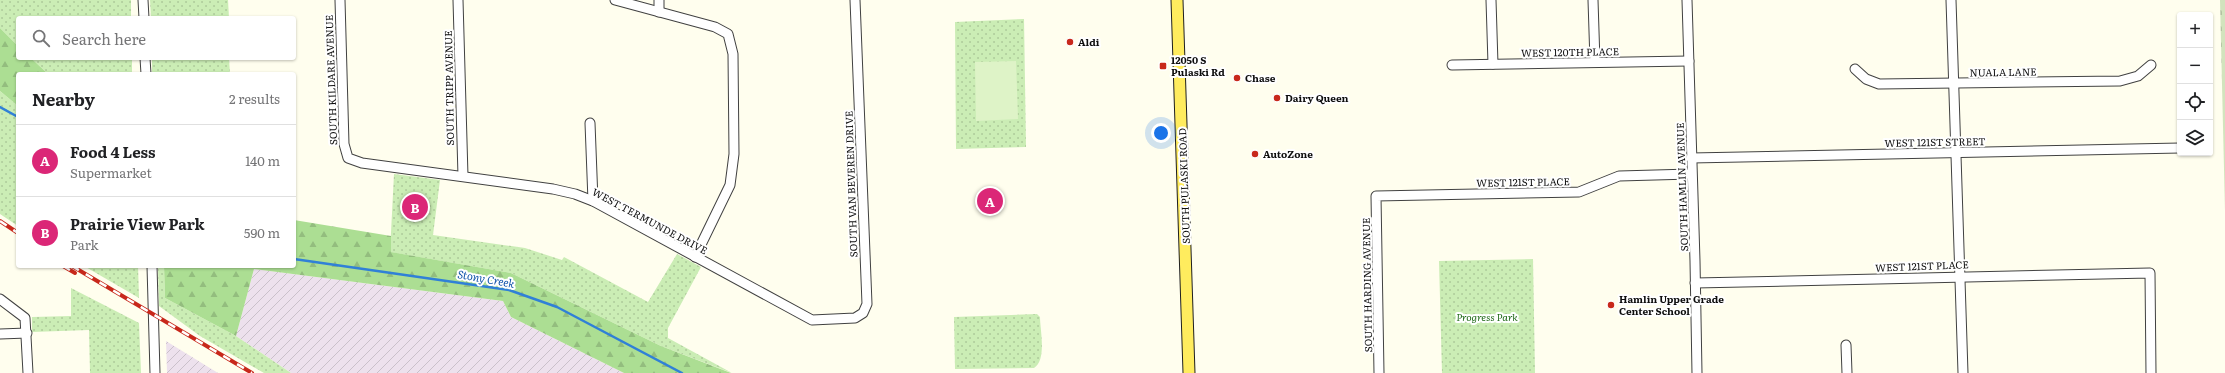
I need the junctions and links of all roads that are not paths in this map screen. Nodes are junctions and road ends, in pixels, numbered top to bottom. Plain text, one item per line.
1 (143, 0) edge
2 (340, 0) edge
3 (458, 0) edge
4 (615, 0) edge
5 (659, 0) edge
6 (855, 0) edge
7 (1178, 0) edge
8 (1491, 0) edge
9 (1594, 0) edge
10 (1687, 0) edge
11 (1951, 0) edge
12 (659, 12) junction
13 (144, 16) edge
14 (145, 60) edge
15 (1595, 62) junction
16 (1689, 62) junction
17 (1493, 64) junction
18 (1452, 65) dead end
19 (2151, 65) dead end
20 (1855, 69) dead end
21 (146, 72) edge
22 (1954, 84) junction
23 (590, 123) dead end
24 (2177, 148) edge
25 (1955, 152) junction
26 (348, 158) joint
27 (1691, 158) junction
28 (1692, 174) junction
29 (463, 176) junction
30 (1376, 196) joint
31 (593, 201) junction
32 (695, 257) junction
33 (152, 268) edge
34 (1959, 277) junction
35 (1695, 283) junction
36 (0, 299) edge
37 (812, 320) joint
38 (27, 333) junction
39 (0, 334) edge
40 (1846, 345) dead end
41 (28, 373) edge
42 (155, 373) edge
43 (1189, 373) edge
44 (1380, 373) edge
45 (1696, 373) edge
46 (1847, 373) edge
47 (1963, 373) edge
48 (2151, 373) edge

1 - 13 street
2 - 26 street, SOUTH KILDARE AVENUE
3 - 29 street, SOUTH TRIPP AVENUE
4 - 12 street
5 - 12 street
6 - 37 street, SOUTH VAN BEVEREN DRIVE
7 - 43 main road, SOUTH PULASKI ROAD
8 - 17 street
9 - 15 street
10 - 16 street, SOUTH HAMLIN AVENUE
11 - 22 street
12 - 32 street
14 - 21 street
15 - 16 street, WEST 120TH PLACE
15 - 17 street, WEST 120TH PLACE
16 - 27 street, SOUTH HAMLIN AVENUE
17 - 18 street, WEST 120TH PLACE
19 - 22 street, NUALA LANE
20 - 22 street, NUALA LANE
22 - 25 street
23 - 31 street
24 - 25 street, WEST 121ST STREET
25 - 27 street, WEST 121ST STREET
25 - 34 street
26 - 29 street, WEST TERMUNDE DRIVE
27 - 28 street, SOUTH HAMLIN AVENUE
28 - 30 street, WEST 121ST PLACE
28 - 35 street, SOUTH HAMLIN AVENUE
29 - 31 street, WEST TERMUNDE DRIVE
30 - 44 street, SOUTH HARDING AVENUE
31 - 32 street, WEST TERMUNDE DRIVE
32 - 37 street, WEST TERMUNDE DRIVE
33 - 42 street
34 - 35 street, WEST 121ST PLACE
34 - 47 street
34 - 48 street, WEST 121ST PLACE
35 - 45 street, SOUTH HAMLIN AVENUE
36 - 38 street
38 - 39 street
38 - 41 street
40 - 46 street

